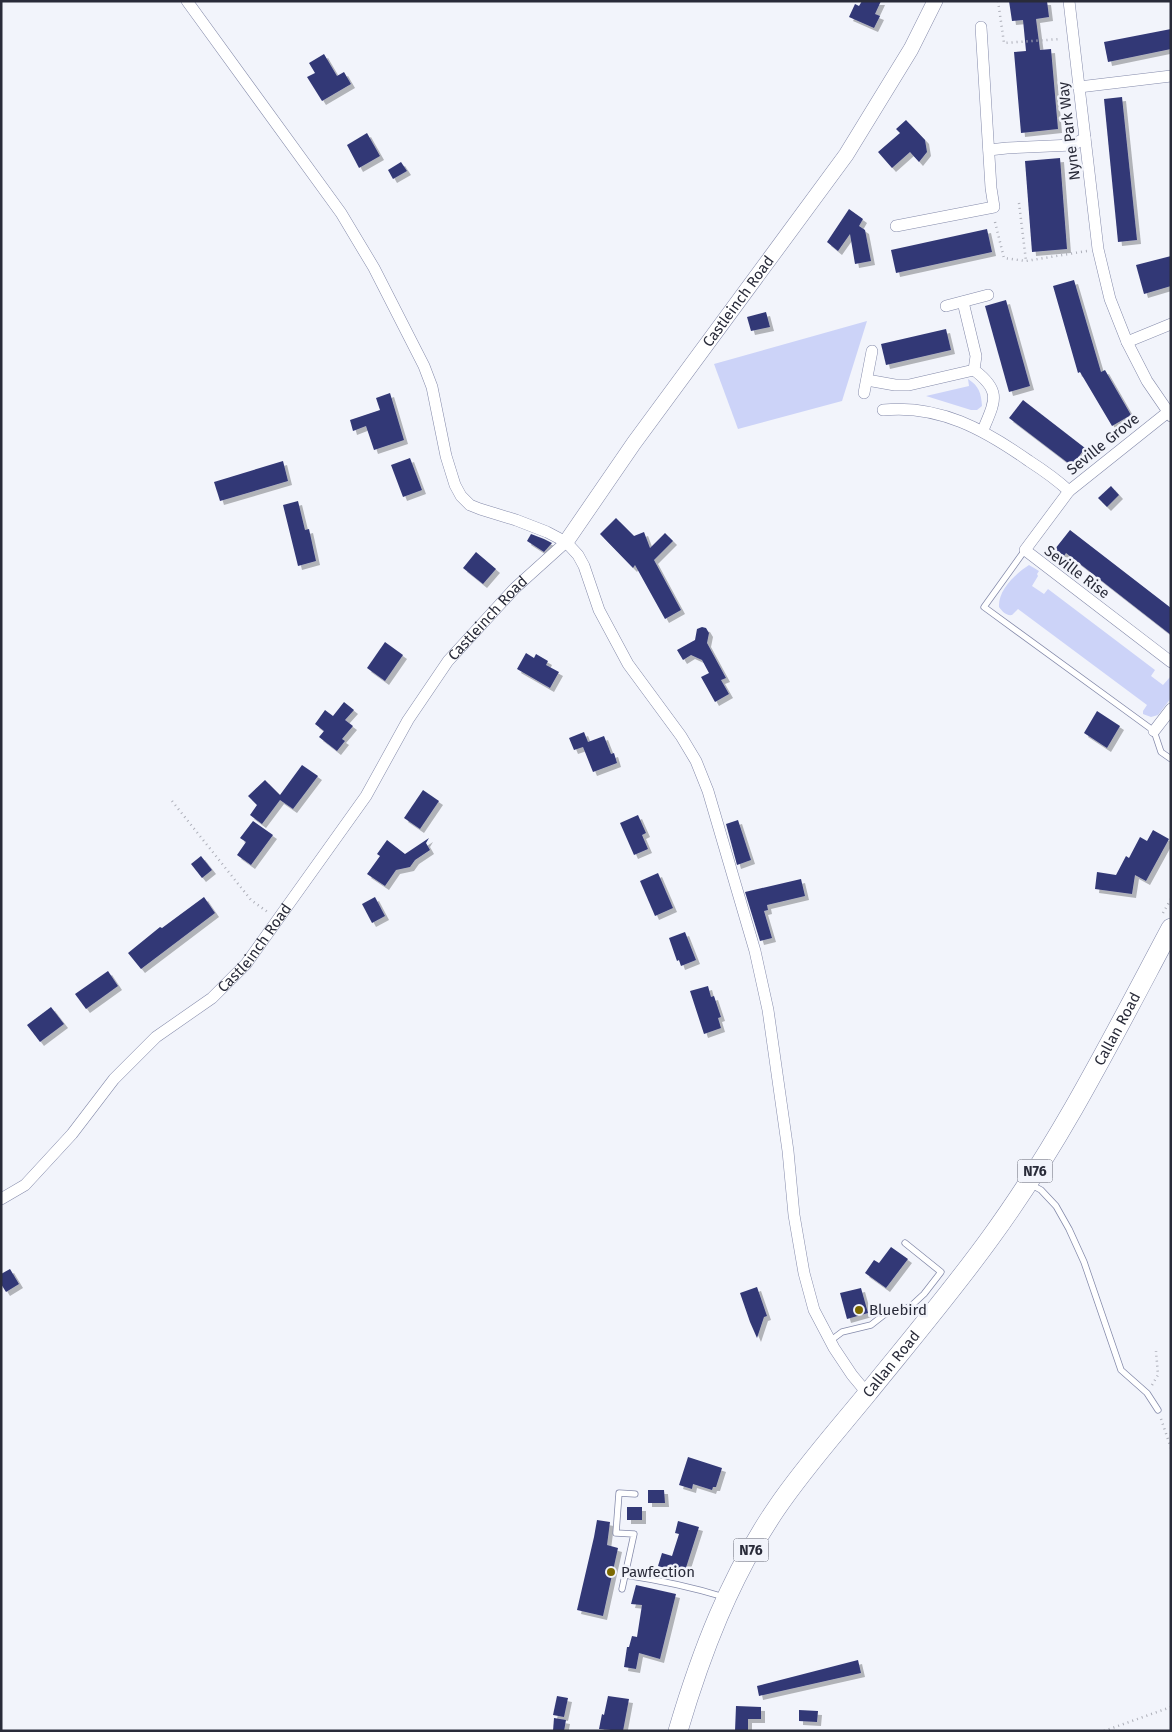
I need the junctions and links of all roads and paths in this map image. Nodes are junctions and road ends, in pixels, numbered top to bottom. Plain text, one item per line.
1 (186, 1) edge
2 (934, 1) edge
3 (998, 1) edge
4 (1069, 1) edge
5 (981, 27) dead end
6 (1060, 38) dead end
7 (1171, 76) edge
8 (1079, 87) junction
9 (1085, 138) junction
10 (989, 150) junction
11 (1020, 203) dead end
12 (995, 222) dead end
13 (896, 226) dead end
14 (1099, 253) junction
15 (1026, 262) junction
16 (988, 295) dead end
17 (963, 302) junction
18 (946, 306) dead end
19 (1171, 324) edge
20 (1127, 342) junction
21 (872, 351) dead end
22 (974, 370) junction
23 (867, 380) junction
24 (864, 393) dead end
25 (883, 410) dead end
26 (1169, 414) edge
27 (983, 430) junction
28 (1069, 491) junction
29 (566, 542) junction
30 (1024, 550) junction
31 (1171, 662) edge
32 (1171, 709) edge
33 (1154, 731) junction
34 (1171, 759) edge
35 (172, 800) dead end
36 (1171, 899) edge
37 (278, 919) junction
38 (1167, 922) edge
39 (1028, 1183) junction
40 (1, 1198) edge
41 (905, 1243) dead end
42 (830, 1341) junction
43 (1156, 1352) dead end
44 (1147, 1393) junction
45 (867, 1394) junction
46 (1158, 1410) joint
47 (1171, 1448) edge
48 (635, 1494) dead end
49 (625, 1575) junction
50 (622, 1589) dead end
51 (726, 1598) junction
52 (1171, 1707) edge
53 (678, 1731) edge
54 (1104, 1731) edge

1 - 29 street
2 - 29 street, Castleinch Road
3 - 6 path
4 - 8 street, Nyne Park Way
5 - 10 street
7 - 8 street
8 - 9 street, Nyne Park Way
9 - 10 street
9 - 14 street, Nyne Park Way
10 - 13 street
11 - 15 path
12 - 15 path
14 - 15 path
14 - 20 street, Seville Grove
16 - 17 street
17 - 18 street
17 - 22 street
19 - 20 street
20 - 26 street, Seville Grove
21 - 23 street
22 - 23 street
22 - 27 street
23 - 24 street
25 - 27 street, Seville Grove
26 - 28 street, Seville Grove
27 - 28 street, Seville Grove
28 - 30 street, Seville Rise
29 - 37 street, Castleinch Road
29 - 42 street
30 - 31 street, Seville Rise
30 - 33 lane
32 - 33 street
33 - 34 lane
35 - 37 path
36 - 38 path
37 - 40 street, Castleinch Road
38 - 39 main road, Callan Road / N76
39 - 44 lane
39 - 45 main road, Callan Road / N76
41 - 42 lane
42 - 45 street
43 - 44 path
44 - 46 lane
45 - 51 main road, Callan Road / N76
46 - 47 path
48 - 49 lane
49 - 50 lane
49 - 51 lane
51 - 53 main road, Callan Road / N76
52 - 54 path

